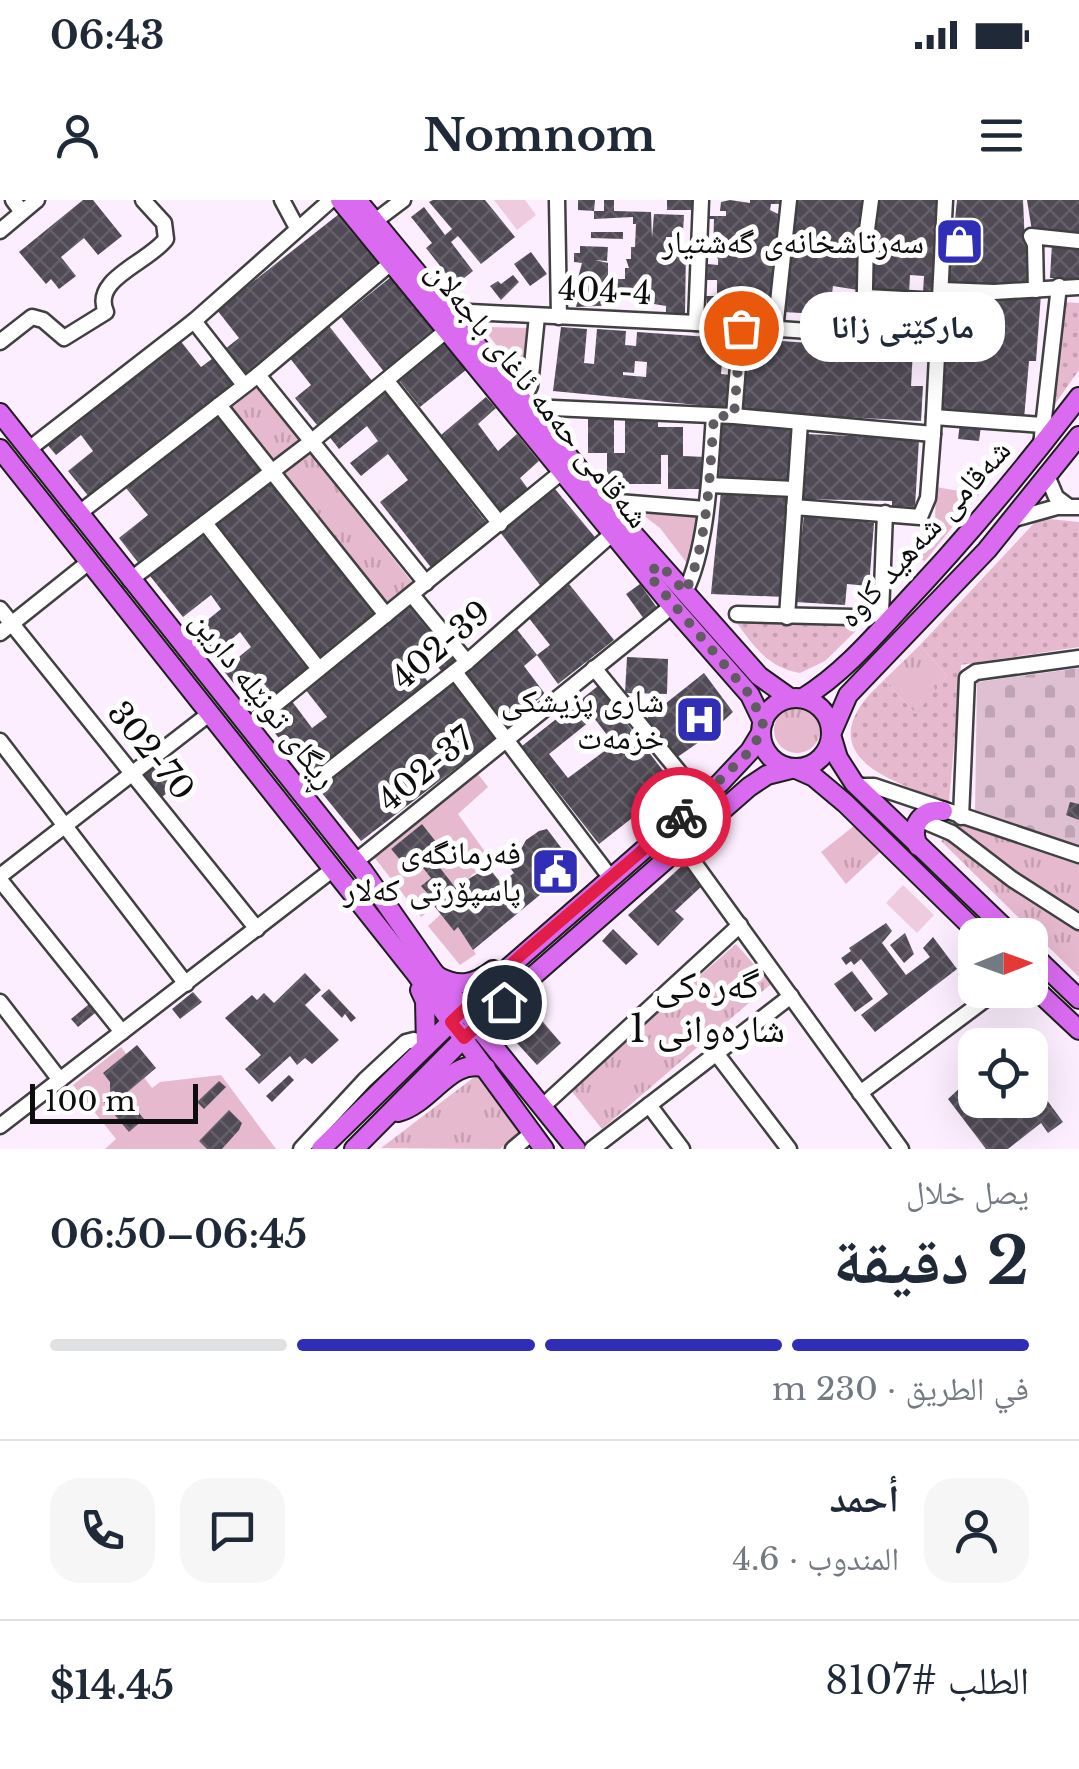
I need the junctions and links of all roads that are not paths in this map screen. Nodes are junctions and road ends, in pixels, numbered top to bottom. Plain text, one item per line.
1 (37, 200) edge
2 (143, 200) edge
3 (282, 200) edge
4 (331, 200) edge
5 (340, 200) edge
6 (358, 200) edge
7 (402, 200) edge
8 (557, 200) edge
9 (701, 200) edge
10 (788, 200) edge
11 (871, 200) edge
12 (945, 200) edge
13 (18, 206) edge
14 (375, 222) junction
15 (298, 228) junction
16 (0, 231) edge
17 (1079, 241) edge
18 (390, 263) junction
19 (1059, 286) junction
20 (1079, 288) edge
21 (1036, 290) junction
22 (942, 296) junction
23 (866, 297) junction
24 (891, 298) junction
25 (450, 311) junction
26 (537, 316) junction
27 (560, 317) junction
28 (865, 319) junction
29 (194, 322) junction
30 (696, 323) junction
31 (741, 328) junction
32 (776, 330) junction
33 (446, 331) junction
34 (864, 338) junction
35 (937, 340) junction
36 (0, 342) edge
37 (258, 376) junction
38 (386, 381) junction
39 (244, 385) junction
40 (1079, 397) edge
41 (526, 403) junction
42 (220, 404) junction
43 (0, 413) edge
44 (714, 416) junction
45 (734, 416) junction
46 (934, 417) junction
47 (800, 422) junction
48 (1042, 425) junction
49 (933, 434) junction
50 (1079, 436) edge
51 (312, 441) junction
52 (1041, 445) junction
53 (0, 448) edge
54 (29, 449) junction
55 (272, 472) junction
56 (563, 472) junction
57 (1048, 478) junction
58 (709, 485) junction
59 (795, 489) junction
60 (606, 501) junction
61 (1073, 506) edge
62 (794, 507) junction
63 (705, 509) junction
64 (885, 513) junction
65 (78, 514) junction
66 (1014, 519) junction
67 (205, 524) junction
68 (500, 524) junction
69 (613, 533) junction
70 (89, 562) junction
71 (654, 569) junction
72 (130, 580) junction
73 (426, 583) junction
74 (412, 595) junction
75 (678, 599) junction
76 (0, 609) edge
77 (737, 614) dead end
78 (386, 616) junction
79 (787, 617) junction
80 (884, 618) junction
81 (6, 628) edge
82 (1079, 658) edge
83 (467, 662) junction
84 (594, 668) junction
85 (319, 669) junction
86 (454, 672) junction
87 (796, 698) junction
88 (209, 714) junction
89 (249, 726) junction
90 (762, 727) junction
91 (832, 735) junction
92 (506, 740) junction
93 (0, 741) edge
94 (793, 769) junction
95 (134, 774) junction
96 (857, 786) junction
97 (300, 793) junction
98 (702, 800) junction
99 (952, 814) junction
100 (919, 819) junction
101 (66, 826) junction
102 (682, 846) junction
103 (918, 846) junction
104 (1079, 855) edge
105 (355, 862) junction
106 (332, 870) junction
107 (610, 877) junction
108 (0, 878) edge
109 (963, 918) edge
110 (994, 918) edge
111 (1079, 922) edge
112 (740, 926) junction
113 (257, 929) junction
114 (520, 956) junction
115 (407, 963) junction
116 (1048, 969) edge
117 (439, 977) junction
118 (186, 984) junction
119 (790, 996) junction
120 (1079, 999) edge
121 (1048, 1001) edge
122 (504, 1002) junction
123 (974, 1008) edge
124 (3, 1012) edge
125 (458, 1016) junction
126 (1079, 1030) edge
127 (470, 1031) junction
128 (122, 1032) junction
129 (426, 1046) junction
130 (716, 1054) junction
131 (486, 1068) junction
132 (60, 1080) junction
133 (860, 1092) junction
134 (538, 1100) junction
135 (650, 1105) junction
136 (393, 1113) junction
137 (0, 1126) edge
138 (532, 1133) junction
139 (364, 1146) edge
140 (895, 1147) edge
141 (301, 1149) edge
142 (321, 1149) edge
143 (513, 1149) edge
144 (544, 1149) edge
145 (576, 1149) edge
146 (592, 1149) edge
147 (682, 1149) edge
148 (789, 1149) edge

1 - 13 street
2 - 36 street
3 - 15 street
4 - 15 street
5 - 18 main road, شەقامی حەمە ئاغای باجەلان
6 - 14 main road, شەقامی حەمە ئاغای باجەلان
7 - 14 street
8 - 27 street
9 - 30 street
10 - 32 street
11 - 23 street
12 - 22 street
13 - 16 street
14 - 25 main road, شەقامی حەمە ئاغای باجەلان
15 - 29 street
17 - 21 street
18 - 33 main road, شەقامی حەمە ئاغای باجەلان
18 - 37 street
19 - 20 street
19 - 21 street
19 - 48 street
21 - 22 street
22 - 24 street
22 - 35 street
23 - 24 street
23 - 28 street
24 - 28 street
25 - 26 street, 404-4
25 - 41 main road, شەقامی حەمە ئاغای باجەلان
26 - 27 street, 404-4
26 - 41 street
27 - 30 street, 404-4
28 - 34 street
29 - 39 street
29 - 54 street
30 - 31 street, 404-4
31 - 32 street, 404-4
31 - 45 street
32 - 34 street, 404-4
33 - 38 street
33 - 56 main road, شەقامی حەمە ئاغای باجەلان
34 - 35 street, 404-4
35 - 46 street
37 - 39 street
37 - 51 street
38 - 51 street
38 - 68 street
39 - 42 street
40 - 52 main road, شەقامی شەهید کاوە
41 - 44 street
41 - 60 main road, شەقامی حەمە ئاغای باجەلان
42 - 55 street
42 - 65 street
43 - 54 main road, ڕیگای تونێلە دارین
44 - 45 street
44 - 58 street
45 - 47 street
46 - 48 street
46 - 49 street
47 - 49 street
47 - 59 street
48 - 52 street
49 - 64 street
50 - 57 main road, شەقامی شەهید کاوە
51 - 55 street
51 - 73 street
52 - 80 main road, شەقامی شەهید کاوە
53 - 70 main road
54 - 65 main road, ڕیگای تونێلە دارین
55 - 67 street
55 - 78 street
56 - 68 street
56 - 69 main road, شەقامی حەمە ئاغای باجەلان
57 - 61 street
57 - 66 main road, شەقامی شەهید کاوە
58 - 59 street
58 - 63 street
59 - 62 street
60 - 63 street
60 - 71 main road, شەقامی حەمە ئاغای باجەلان
61 - 66 street
62 - 64 street
62 - 79 street
63 - 75 street
64 - 80 street
65 - 72 main road, ڕیگای تونێلە دارین
66 - 91 main road, شەقامی شەهید کاوە
67 - 72 street
67 - 85 street
68 - 73 street
69 - 71 main road, شەقامی حەمە ئاغای باجەلان
69 - 83 street, 402-39
70 - 81 street
70 - 88 main road
71 - 75 main road, شەقامی حەمە ئاغای باجەلان
72 - 89 main road, ڕیگای تونێلە دارین
73 - 74 street
74 - 78 street
74 - 83 street
75 - 84 street, 402-37
75 - 87 main road, شەقامی حەمە ئاغای باجەلان
75 - 90 main road, شەقامی حەمە ئاغای باجەلان
76 - 81 street, 302-70
77 - 79 street
78 - 85 street
79 - 80 street
80 - 87 main road, شەقامی شەهید کاوە
81 - 95 street, 302-70
82 - 99 street
83 - 86 street, 402-39
84 - 92 street, 402-37
84 - 98 street
85 - 89 street
86 - 92 street
86 - 97 street, 402-39
87 - 90 main road
87 - 91 main road
88 - 95 street
88 - 106 main road
89 - 97 main road, ڕیگای تونێلە دارین
90 - 94 main road
90 - 98 main road
91 - 94 main road
91 - 96 main road
92 - 105 street, 402-37
92 - 107 street
93 - 101 street
94 - 102 main road
94 - 109 main road
95 - 101 street
95 - 113 street, 302-70
96 - 99 street
96 - 103 main road
97 - 105 main road, ڕیگای تونێلە دارین
98 - 107 main road
99 - 100 main road
99 - 104 street
100 - 103 main road
100 - 111 street
101 - 108 street
101 - 118 street
102 - 112 street
102 - 122 main road
103 - 110 main road
105 - 117 main road, ڕیگای تونێلە دارین
106 - 113 street
106 - 115 main road
107 - 114 main road
108 - 128 street
112 - 119 street
112 - 134 street
113 - 118 street
114 - 117 main road
114 - 125 main road
115 - 125 main road
115 - 129 main road
116 - 120 main road
117 - 125 main road, ڕیگای تونێلە دارین
118 - 128 street
119 - 130 street
119 - 133 street
121 - 126 main road
122 - 127 main road
122 - 134 main road
123 - 133 street
124 - 132 street
125 - 127 main road
125 - 129 main road
127 - 131 main road
127 - 134 main road
127 - 136 main road
128 - 132 street
129 - 141 street
129 - 142 main road
130 - 135 street
130 - 148 street
131 - 136 main road
131 - 138 main road
132 - 137 street
133 - 140 street
134 - 145 main road
135 - 146 street
135 - 147 street
136 - 139 main road
138 - 143 street
138 - 144 main road

